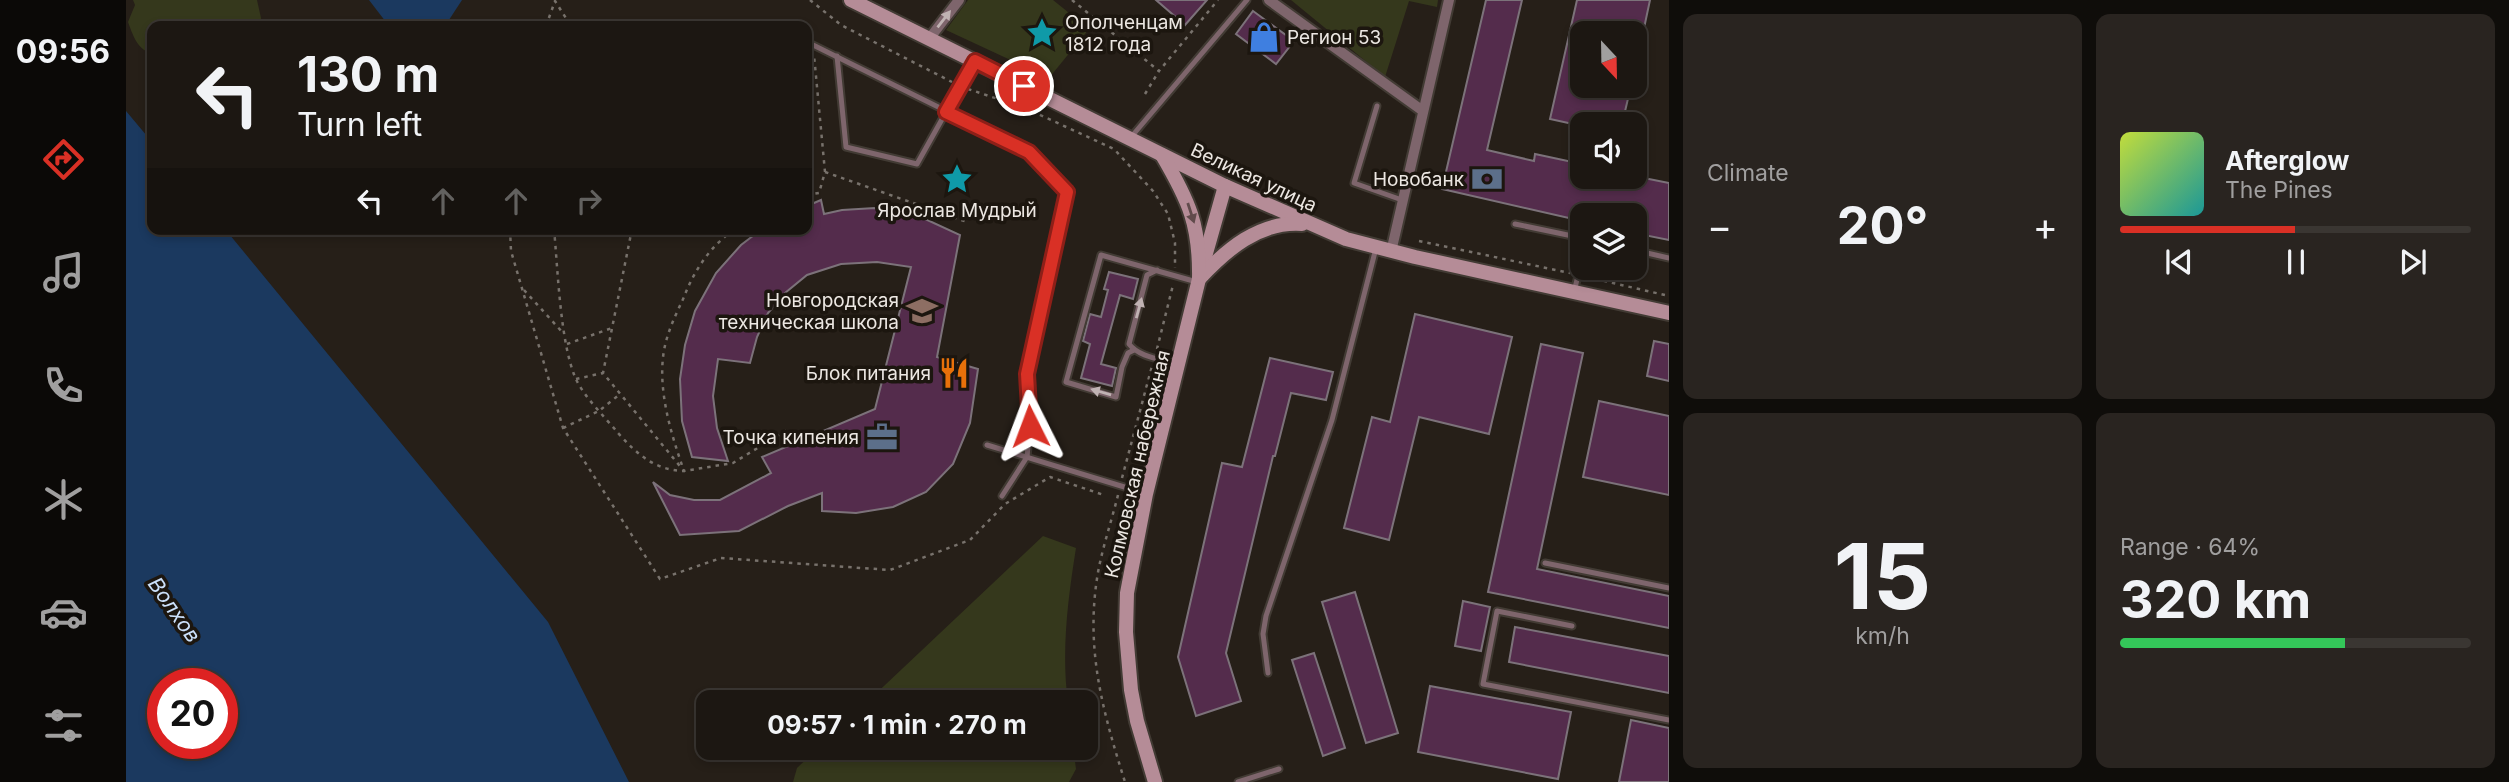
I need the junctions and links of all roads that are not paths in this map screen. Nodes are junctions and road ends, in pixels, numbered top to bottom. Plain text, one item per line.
1 (851, 0) edge
2 (959, 0) edge
3 (1247, 0) edge
4 (1269, 0) edge
5 (1449, 0) edge
6 (929, 39) junction
7 (812, 44) edge
8 (837, 56) junction
9 (975, 61) junction
10 (1377, 106) dead end
11 (1423, 111) junction
12 (946, 112) junction
13 (1130, 139) junction
14 (1161, 154) junction
15 (1225, 186) junction
16 (1402, 200) junction
17 (1515, 224) dead end
18 (1314, 227) junction
19 (1570, 235) edge
20 (1376, 248) junction
21 (1391, 252) junction
22 (1647, 253) edge
23 (1669, 258) edge
24 (1157, 270) junction
25 (1577, 280) edge
26 (1199, 281) junction
27 (1574, 292) junction
28 (1669, 313) edge
29 (1134, 351) junction
30 (1179, 365) junction
31 (987, 444) dead end
32 (1027, 457) junction
33 (1146, 494) junction
34 (1002, 496) dead end
35 (1545, 563) dead end
36 (1669, 588) edge
37 (1572, 626) dead end
38 (1268, 673) dead end
39 (1669, 720) edge
40 (1279, 769) dead end
41 (1155, 782) edge
42 (1238, 782) edge

1 - 6 main road, Великая улица
6 -> 2 street
3 - 13 lane
4 - 11 street
5 - 11 street
6 - 9 main road, Великая улица
7 - 8 lane
8 - 12 lane
8 - 12 lane
9 - 12 lane
9 - 13 main road, Великая улица
10 - 16 lane
11 - 16 street
12 - 32 lane
13 - 14 main road, Великая улица
14 - 15 main road, Великая улица
14 -> 26 main road
15 - 18 main road, Великая улица
15 - 26 main road
16 - 21 street
17 - 19 lane
18 - 20 main road, Великая улица
18 - 26 main road
20 - 21 main road, Великая улица
20 - 38 lane
21 - 27 main road, Великая улица
22 - 23 lane
24 - 26 lane
29 -> 24 lane
29 -> 24 lane
25 - 27 lane
26 - 30 main road, Колмовская набережная
27 - 28 main road, Великая улица
29 - 30 lane
30 - 33 main road, Колмовская набережная
31 - 32 lane
32 - 33 lane
32 - 34 lane
33 - 41 main road, Колмовская набережная
35 - 36 lane
37 - 39 lane
40 - 42 lane

